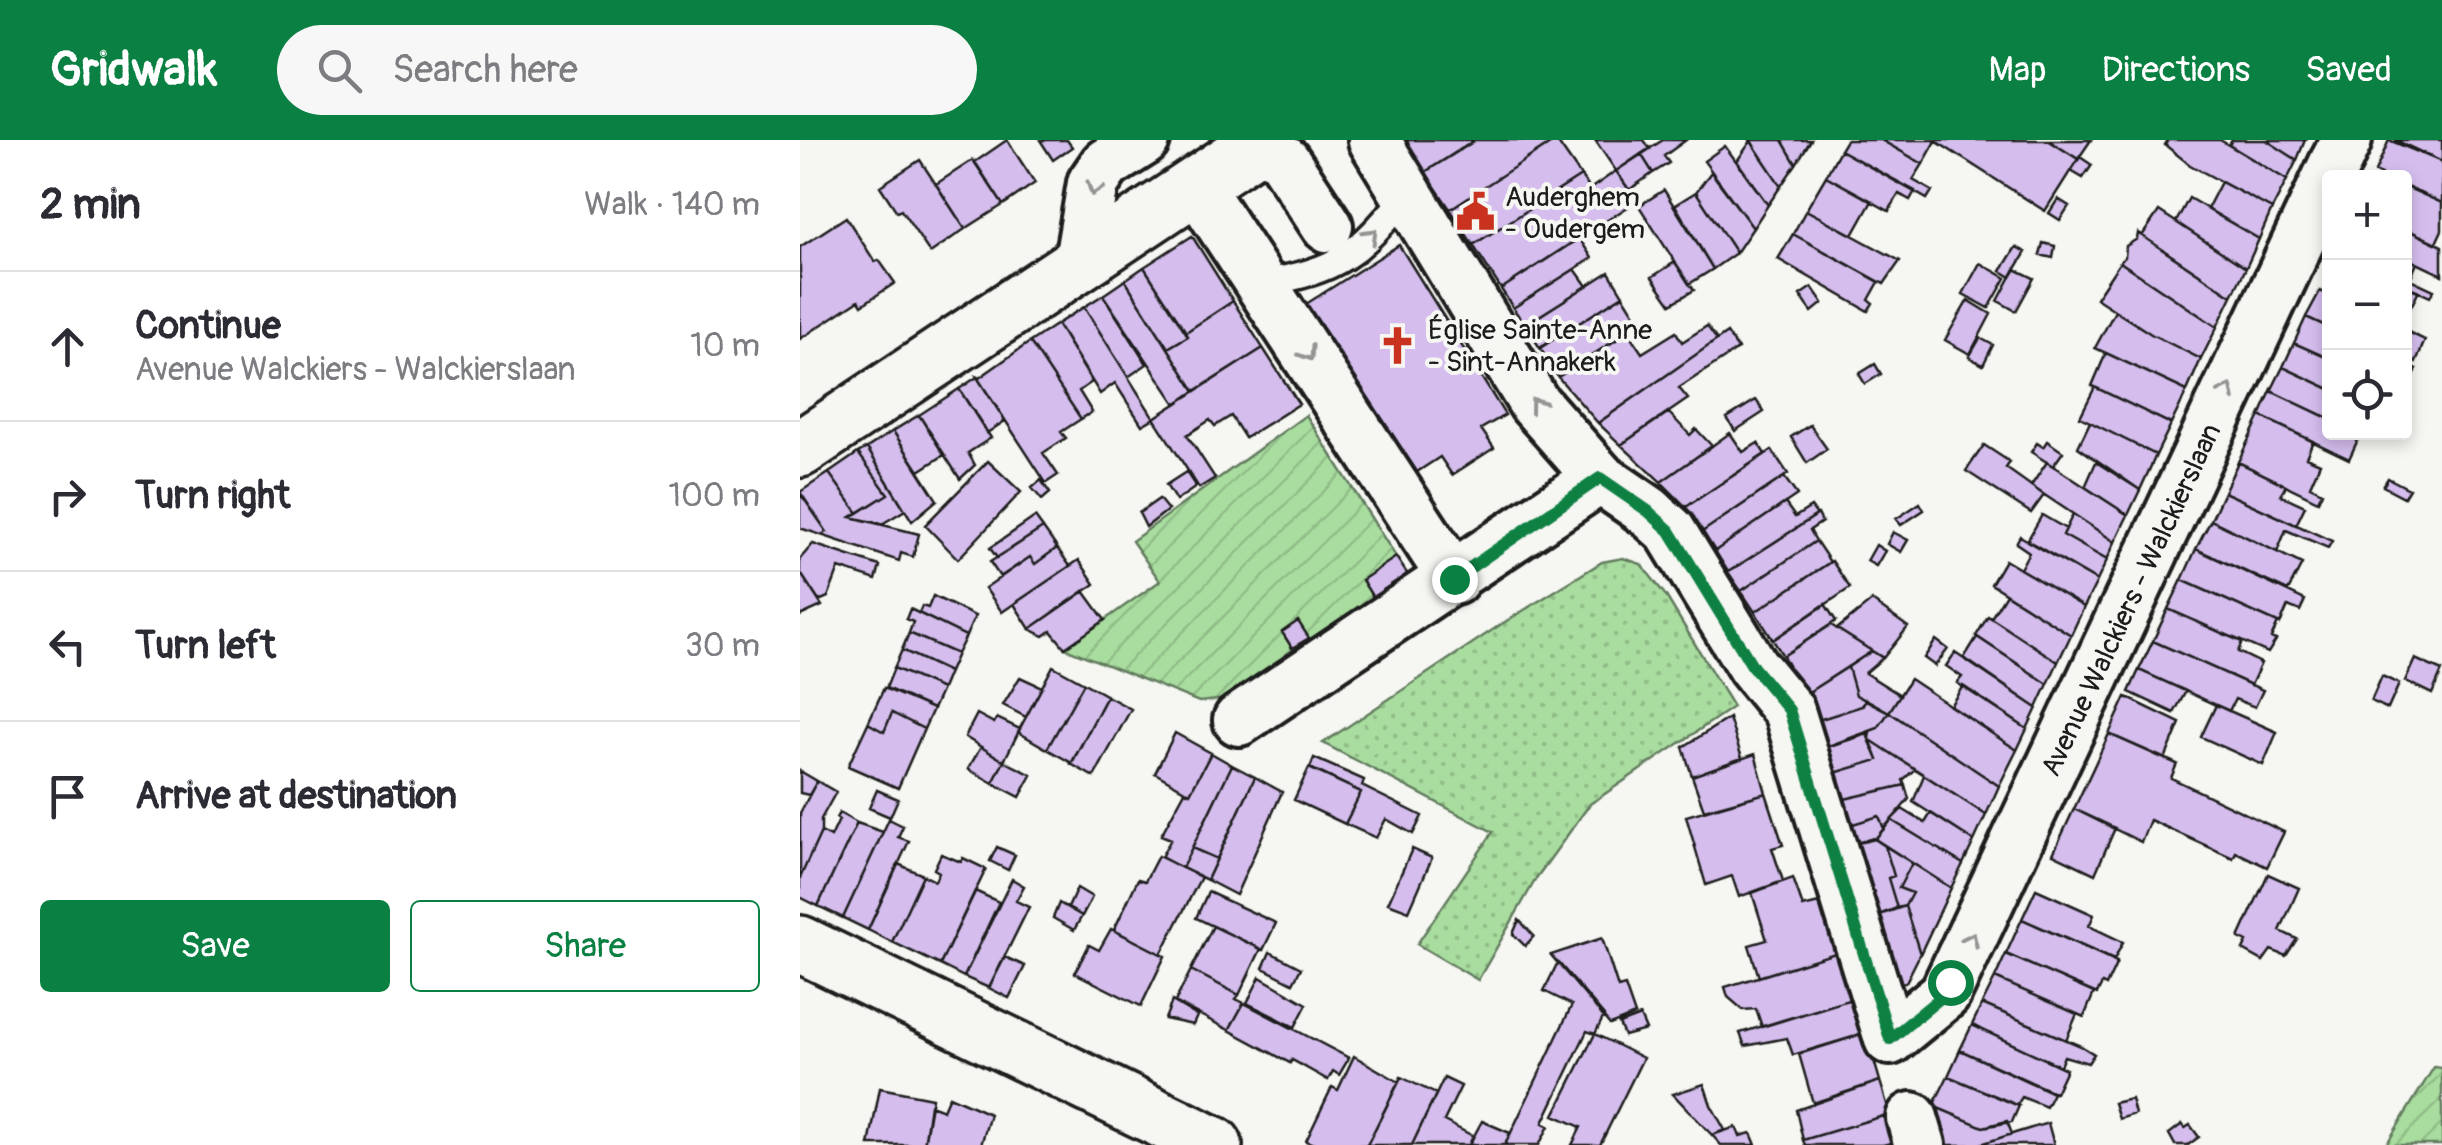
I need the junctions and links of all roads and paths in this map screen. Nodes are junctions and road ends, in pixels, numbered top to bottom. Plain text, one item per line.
1 (1144, 140) edge
2 (1374, 140) edge
3 (2346, 140) edge
4 (1274, 151) edge
5 (1196, 185) junction
6 (1406, 196) junction
7 (1327, 226) dead end
8 (1080, 261) junction
9 (1262, 283) junction
10 (800, 450) edge
11 (1600, 478) junction
12 (1454, 579) junction
13 (1239, 720) dead end
14 (800, 944) edge
15 (1214, 1145) edge

1 -> 8 street
2 - 6 street
11 -> 3 street, Avenue Walckiers - Walckierslaan
4 - 5 main road
4 - 7 street
5 - 8 main road
5 - 9 street
9 -> 6 lane
11 -> 6 street
8 - 10 main road
9 -> 12 street
11 - 12 street
12 - 13 street
14 - 15 main road

